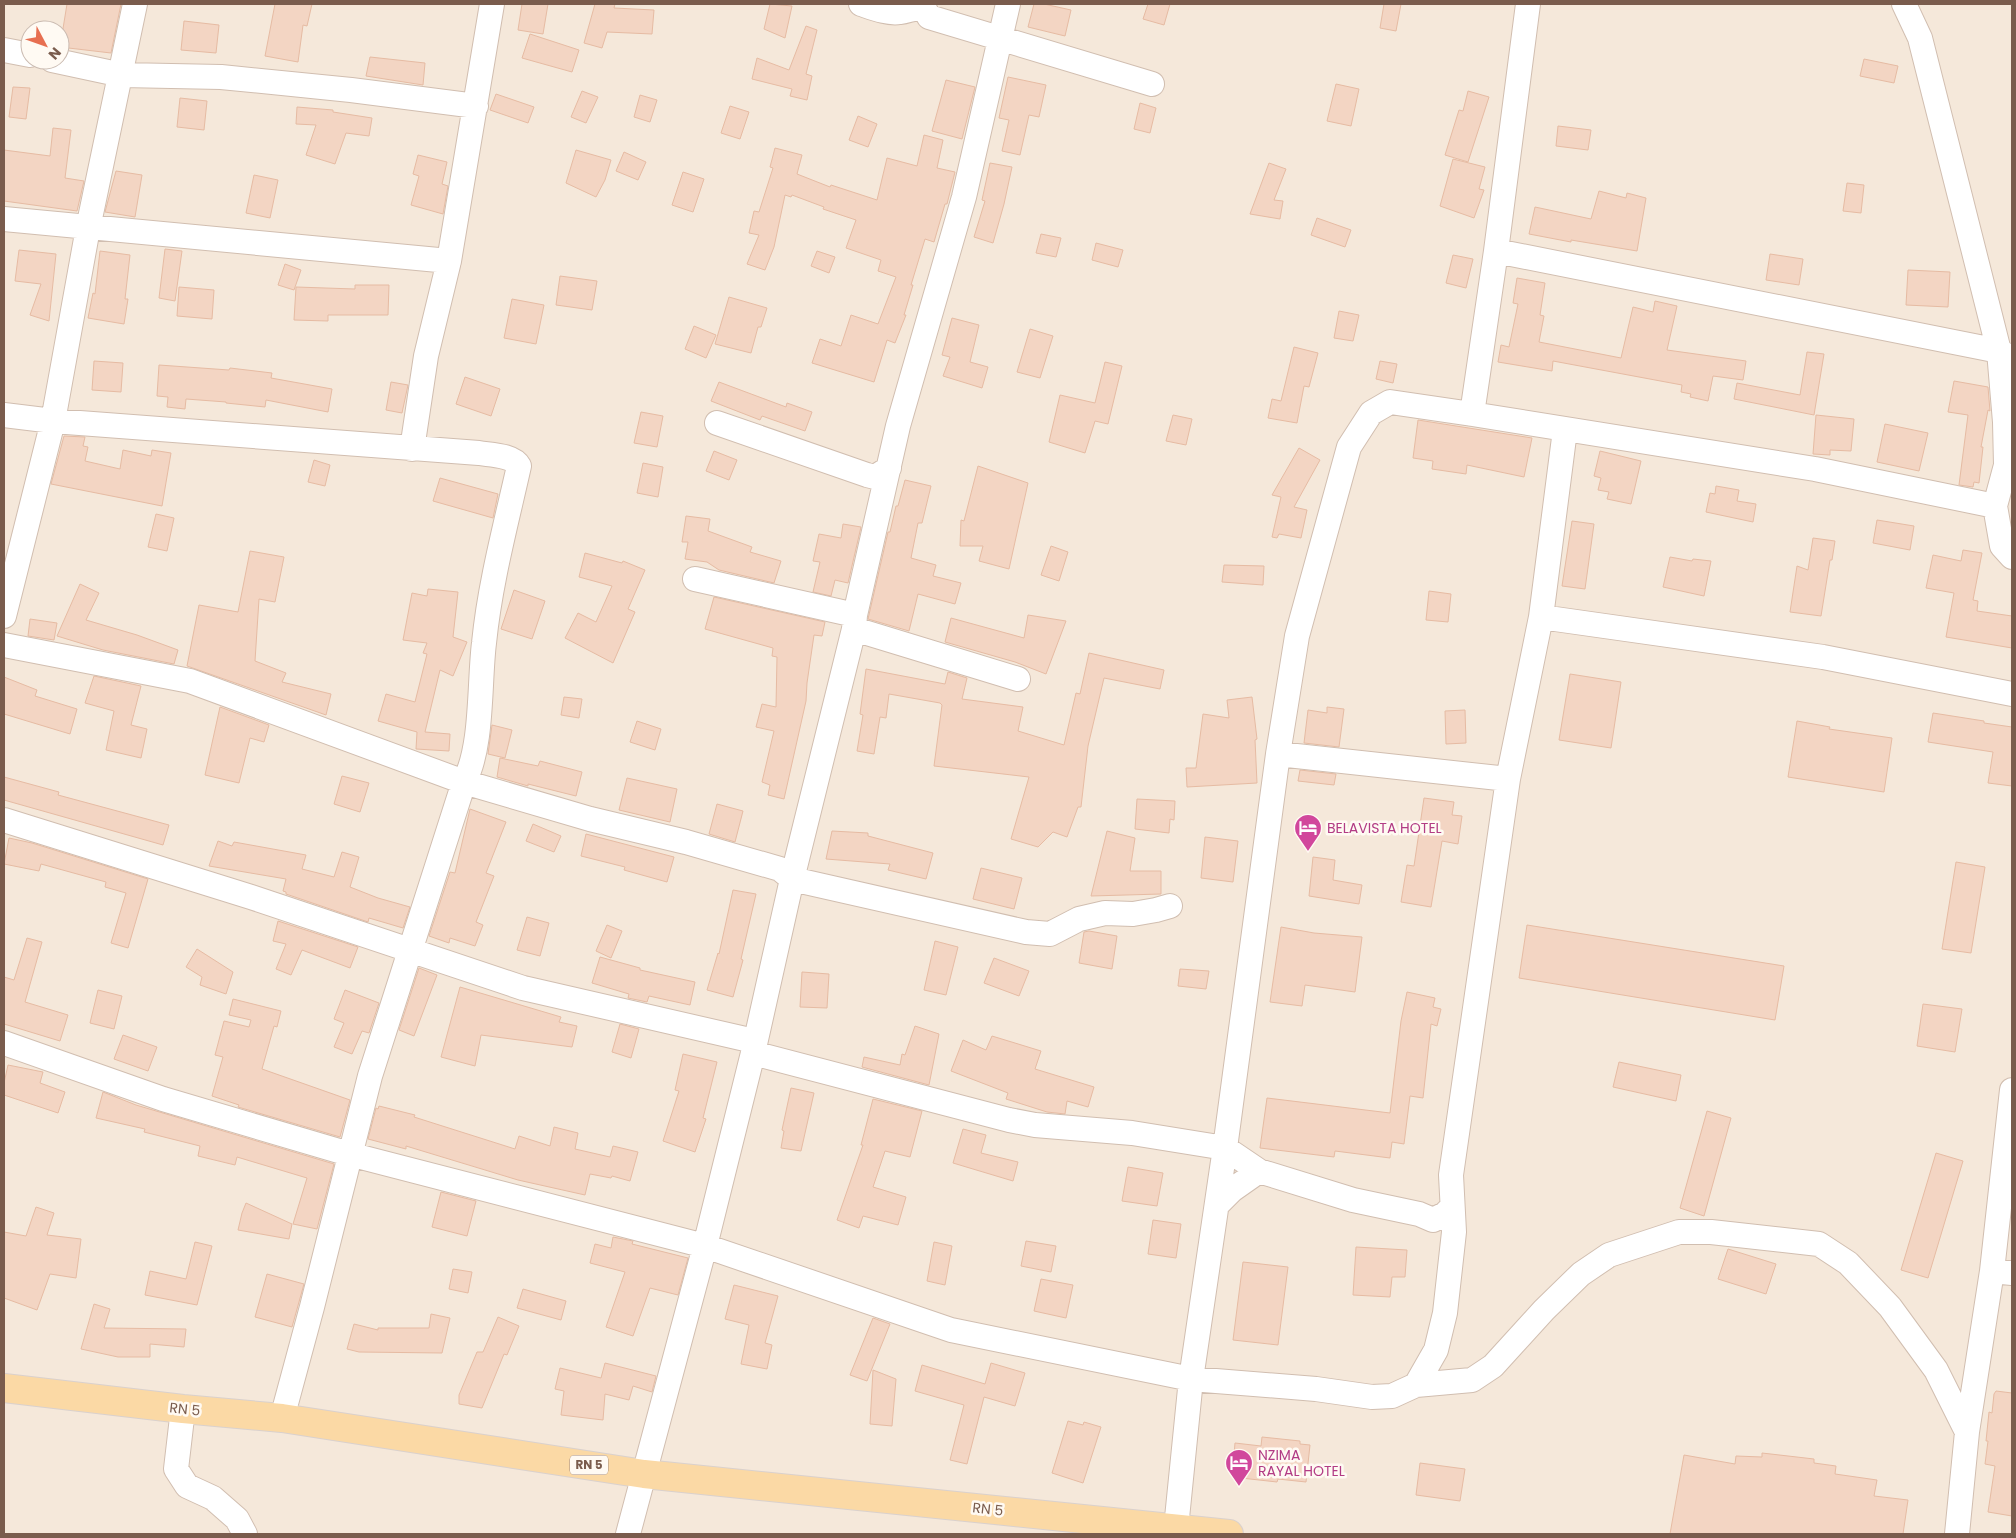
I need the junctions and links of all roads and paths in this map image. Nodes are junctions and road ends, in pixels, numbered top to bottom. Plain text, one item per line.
1 (135, 4) edge
2 (492, 4) edge
3 (861, 4) edge
4 (1008, 4) edge
5 (1528, 4) edge
6 (1904, 4) edge
7 (1001, 38) junction
8 (4, 50) edge
9 (20, 54) edge
10 (70, 64) edge
11 (122, 74) junction
12 (1152, 84) dead end
13 (476, 106) junction
14 (4, 219) edge
15 (88, 228) junction
16 (1496, 251) junction
17 (449, 261) junction
18 (2005, 354) edge
19 (1472, 414) junction
20 (4, 416) edge
21 (53, 421) junction
22 (717, 423) dead end
23 (1565, 430) junction
24 (412, 449) junction
25 (889, 468) junction
26 (1995, 506) junction
27 (2012, 557) edge
28 (695, 579) dead end
29 (4, 616) edge
30 (1541, 617) junction
31 (855, 622) junction
32 (4, 645) edge
33 (1018, 679) dead end
34 (2012, 694) edge
35 (1278, 754) junction
36 (1508, 779) junction
37 (464, 782) junction
38 (4, 820) edge
39 (792, 879) junction
40 (1170, 906) dead end
41 (410, 949) junction
42 (4, 1043) edge
43 (754, 1047) junction
44 (2012, 1090) edge
45 (1225, 1148) junction
46 (349, 1154) junction
47 (1259, 1171) junction
48 (1217, 1205) junction
49 (1452, 1207) junction
50 (1433, 1220) junction
51 (1453, 1240) junction
52 (705, 1246) junction
53 (2002, 1272) edge
54 (1191, 1379) junction
55 (1416, 1385) junction
56 (4, 1388) edge
57 (183, 1409) junction
58 (282, 1418) junction
59 (1967, 1432) junction
60 (644, 1474) junction
61 (1176, 1528) junction
62 (1145, 1530) edge
63 (246, 1534) edge
64 (628, 1534) edge
65 (1229, 1534) edge
66 (1957, 1534) edge

1 - 11 street
2 - 13 street
3 - 7 street
4 - 7 street
5 - 16 street
6 - 18 street
7 - 12 street
7 - 25 street
8 - 9 street
10 - 11 street
11 - 13 street
11 - 15 street
13 - 17 street
14 - 15 street
15 - 17 street
15 - 21 street
16 - 18 street
16 - 19 street
17 - 24 street
18 - 26 street
19 - 23 street
19 - 35 street
20 - 21 street
21 - 24 street
21 - 29 street
22 - 25 street
23 - 26 street
23 - 30 street
24 - 37 street
25 - 31 street
26 - 27 street
28 - 31 street
30 - 34 street
30 - 36 street
31 - 33 street
31 - 39 street
32 - 37 street
35 - 36 street
35 - 45 street
36 - 49 street
37 - 39 street
37 - 41 street
38 - 41 street
39 - 40 street
39 - 43 street
41 - 43 street
41 - 46 street
42 - 46 street
43 - 45 street
43 - 52 street
44 - 53 street
45 - 47 street
45 - 48 street
46 - 52 street
46 - 58 street
47 - 48 street
47 - 50 street
48 - 54 street
49 - 50 street
49 - 51 street
50 - 51 street
51 - 55 street
52 - 54 street
52 - 60 street
53 - 59 street
54 - 55 street
54 - 61 street
55 - 59 street
56 - 57 main road, RN 5 / RN 5
57 - 58 main road, RN 5 / RN 5
57 - 63 street
58 - 60 main road, RN 5 / RN 5
59 - 66 street
60 - 62 main road, RN 5 / RN 5
60 - 64 street
61 - 62 main road, RN 5 / RN 5
61 - 65 main road, RN 5 / RN 5

